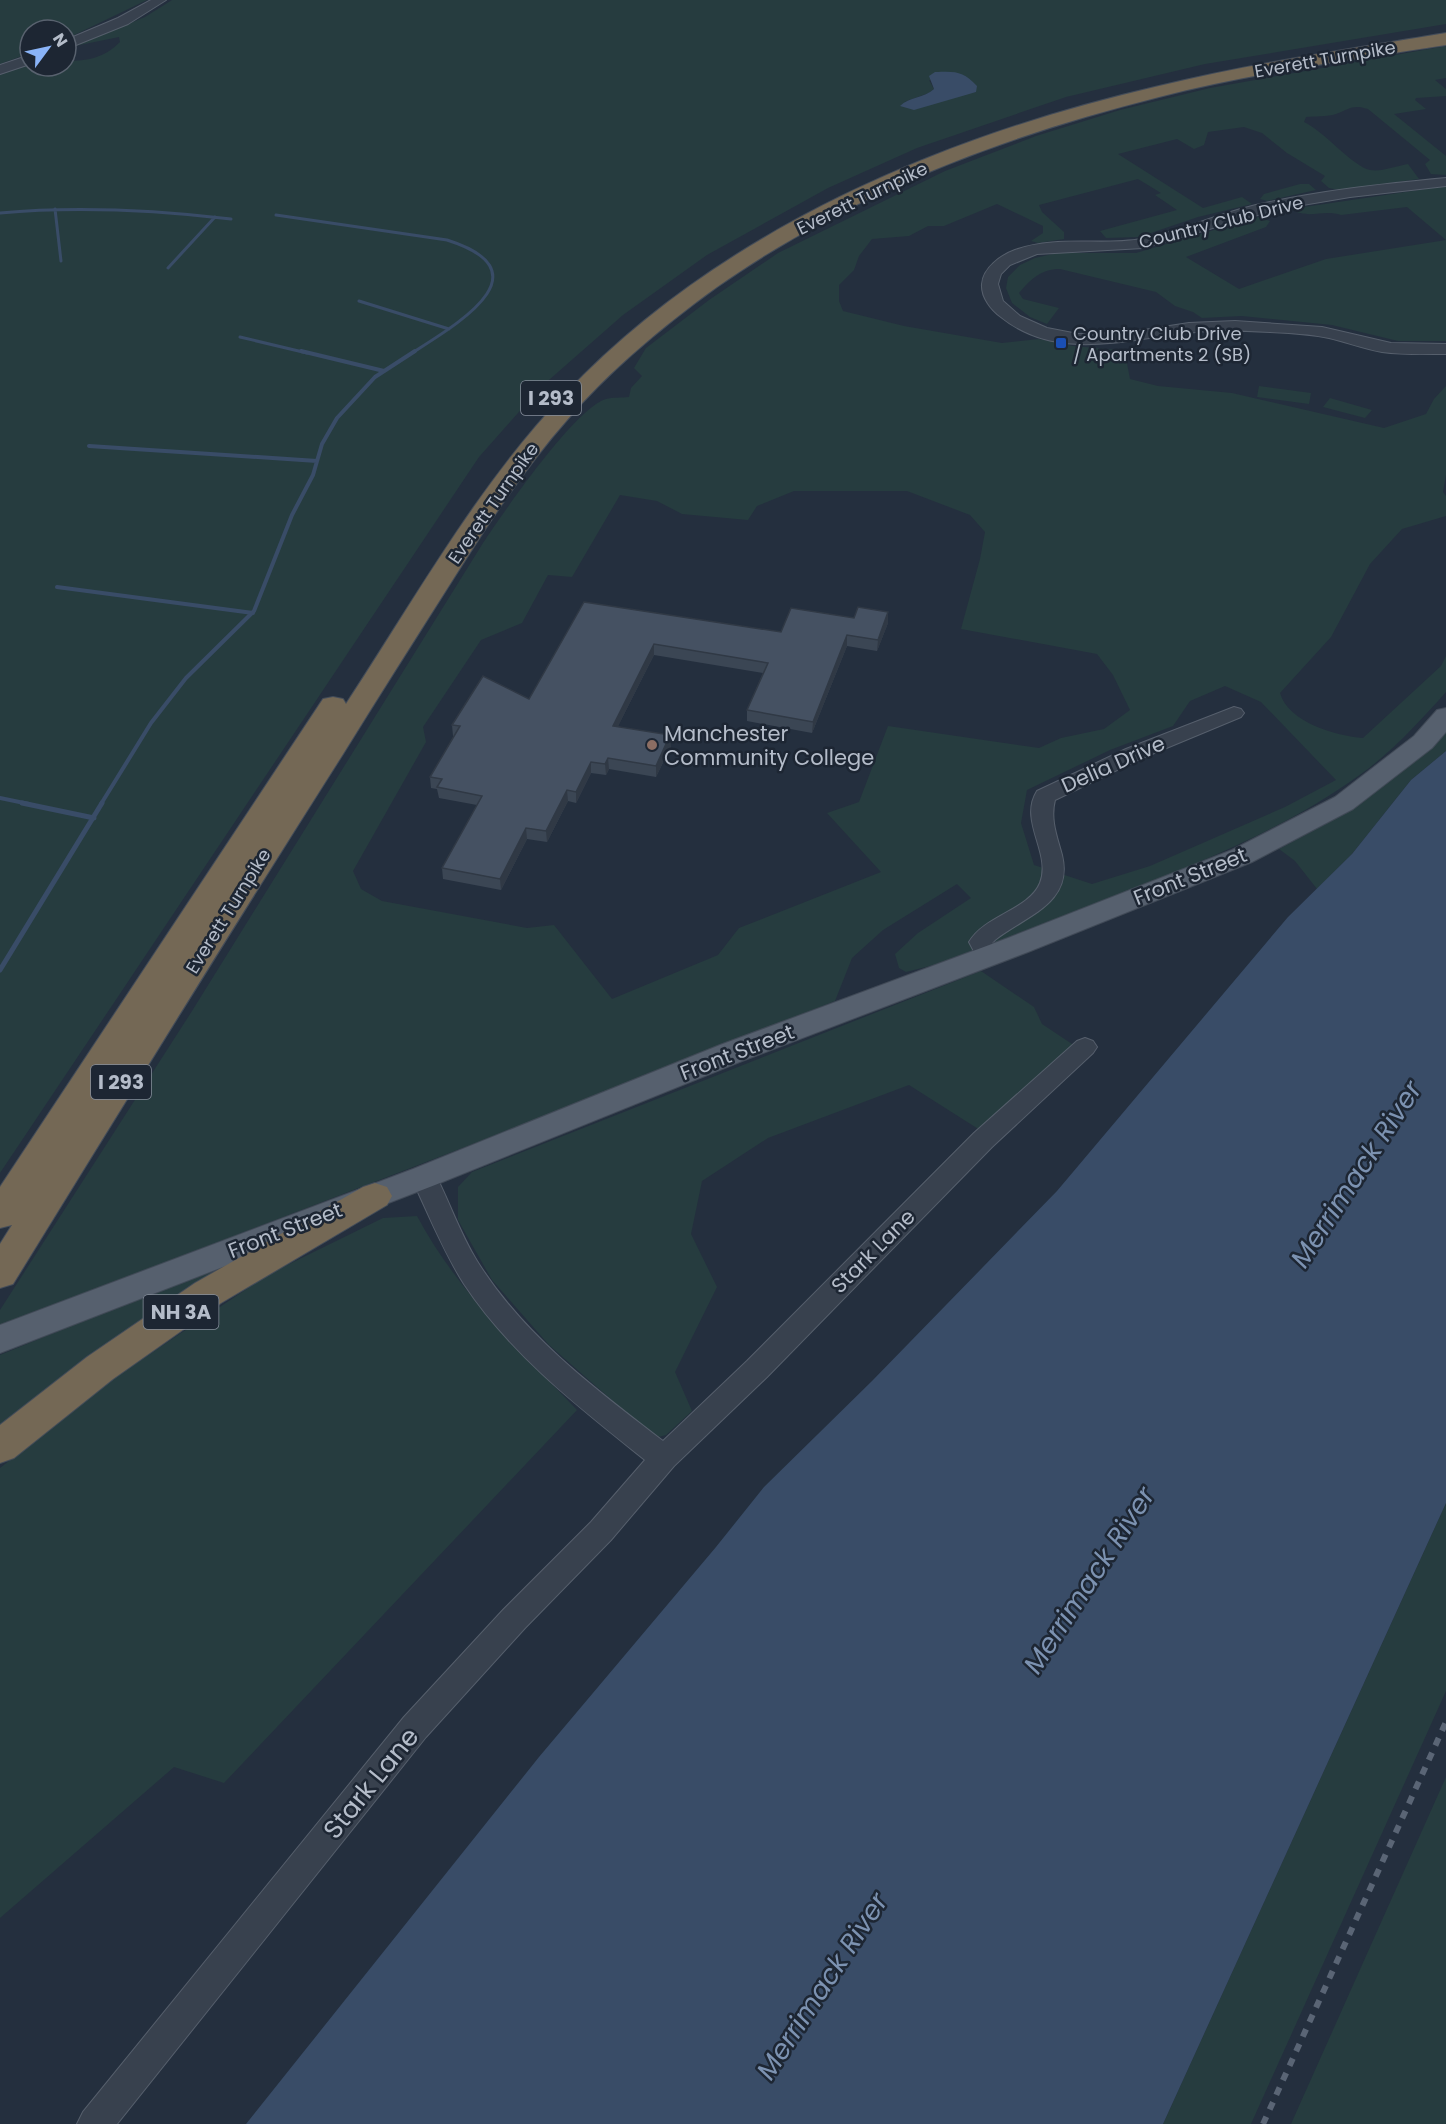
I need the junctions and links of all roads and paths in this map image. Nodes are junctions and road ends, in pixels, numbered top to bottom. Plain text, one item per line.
1 (160, 0) edge
2 (1446, 30) edge
3 (1446, 39) edge
4 (78, 40) edge
5 (18, 63) edge
6 (0, 70) edge
7 (1446, 182) edge
8 (1446, 349) edge
9 (1233, 712) dead end
10 (1446, 716) edge
11 (987, 956) junction
12 (1085, 1047) dead end
13 (424, 1177) junction
14 (375, 1196) junction
15 (0, 1215) edge
16 (0, 1274) edge
17 (0, 1339) edge
18 (0, 1447) edge
19 (664, 1458) junction
20 (95, 2124) edge

1 - 4 street
2 - 15 highway, Everett Turnpike / I 293
3 - 16 highway, Everett Turnpike / I 293
5 - 6 street
7 - 8 street, Country Club Drive
9 - 11 street, Delia Drive
10 - 11 main road, Front Street / NH 3A
11 - 13 main road, Front Street / NH 3A
12 - 19 street, Stark Lane
13 - 14 main road, Front Street / NH 3A
13 - 19 street
14 - 17 main road, Front Street / NH 3A
14 - 18 highway, NH 3A
19 - 20 street, Stark Lane

